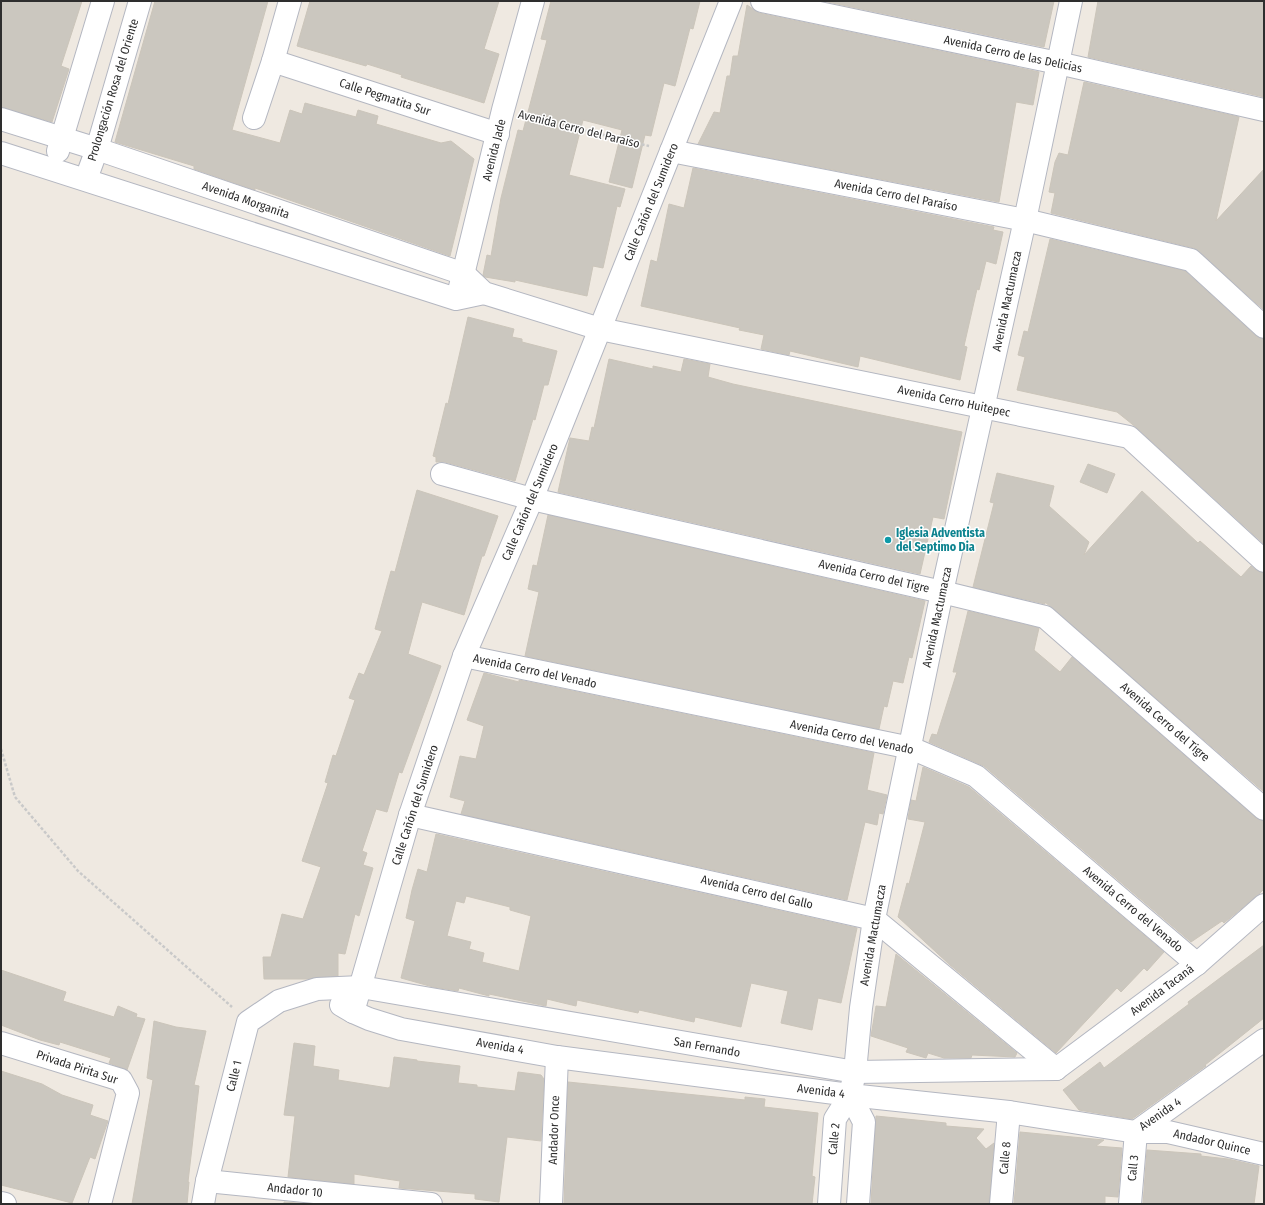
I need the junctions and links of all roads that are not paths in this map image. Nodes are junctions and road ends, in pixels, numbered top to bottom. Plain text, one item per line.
1 (103, 1) edge
2 (140, 1) edge
3 (290, 1) edge
4 (533, 1) edge
5 (732, 1) edge
6 (762, 1) edge
7 (1072, 1) edge
8 (273, 61) junction
9 (1058, 63) junction
10 (1264, 110) edge
11 (254, 118) dead end
12 (1, 119) edge
13 (498, 134) junction
14 (63, 138) junction
15 (98, 150) junction
16 (671, 151) junction
17 (1, 153) edge
18 (52, 168) junction
19 (86, 180) junction
20 (1025, 220) junction
21 (464, 274) junction
22 (484, 293) junction
23 (456, 299) junction
24 (1264, 327) edge
25 (600, 329) junction
26 (984, 408) junction
27 (442, 474) dead end
28 (532, 500) junction
29 (1264, 560) edge
30 (942, 592) junction
31 (464, 656) junction
32 (911, 748) junction
33 (1264, 809) edge
34 (410, 815) junction
35 (1264, 905) edge
36 (874, 918) junction
37 (1197, 964) junction
38 (361, 987) junction
39 (317, 989) junction
40 (353, 1012) junction
41 (1264, 1040) edge
42 (1, 1043) edge
43 (557, 1057) junction
44 (1056, 1069) junction
45 (855, 1072) junction
46 (850, 1095) junction
47 (1009, 1112) junction
48 (1136, 1132) junction
49 (1264, 1154) edge
50 (207, 1181) junction
51 (1, 1203) edge
52 (5, 1204) edge
53 (100, 1204) edge
54 (203, 1204) edge
55 (431, 1204) edge
56 (551, 1204) edge
57 (829, 1204) edge
58 (858, 1204) edge
59 (1001, 1204) edge
60 (1130, 1204) edge

1 - 14 street
2 - 15 street, Prolongación Rosa del Oriente
3 - 8 street
4 - 13 street, Avenida Jade
5 - 16 street, Calle Cañón del Sumidero
6 - 9 street, Avenida Cerro de las Delicias
7 - 9 street, Avenida Mactumacza
8 - 11 street
8 - 13 street, Calle Pegmatita Sur
9 - 10 street, Avenida Cerro de las Delicias
9 - 20 street, Avenida Mactumacza
12 - 14 street, Avenida Morganita
13 - 21 street, Avenida Jade
14 - 15 street, Avenida Morganita
14 - 18 street
15 - 19 street, Prolongación Rosa del Oriente
15 - 21 street, Avenida Morganita
16 - 20 street, Avenida Cerro del Paraíso
16 - 25 street, Calle Cañón del Sumidero
17 - 18 street, Avenida Morganita
18 - 19 street, Avenida Morganita
19 - 23 street, Avenida Morganita
20 - 24 street, Avenida Cerro del Paraíso
20 - 26 street, Avenida Mactumacza
21 - 22 street, Avenida Morganita
21 - 23 street, Avenida Jade
22 - 23 street, Avenida Morganita
22 - 25 street, Avenida Morganita
25 - 26 street, Avenida Cerro Huitepec
25 - 28 street, Calle Cañón del Sumidero
26 - 29 street, Avenida Cerro Huitepec
26 - 30 street, Avenida Mactumacza
27 - 28 street, Avenida Cerro del Tigre
28 - 30 street, Avenida Cerro del Tigre
28 - 31 street, Calle Cañón del Sumidero
30 - 32 street, Avenida Mactumacza
30 - 33 street, Avenida Cerro del Tigre
31 - 32 street, Avenida Cerro del Venado
31 - 34 street, Calle Cañón del Sumidero
32 - 36 street, Avenida Mactumacza
32 - 37 street, Avenida Cerro del Venado
34 - 36 street, Avenida Cerro del Gallo
34 - 38 street, Calle Cañón del Sumidero
35 - 37 street, Avenida Tacaná
36 - 44 street, Avenida Cerro del Gallo
36 - 45 street, Avenida Mactumacza
37 - 44 street, Avenida Tacaná
38 - 39 street
38 - 40 street, Calle Cañón del Sumidero
38 - 45 street, San Fernando
39 - 40 street
39 - 50 street, Calle 1
40 - 43 street, Avenida 4
41 - 48 street, Avenida 4
42 - 53 street, Privada Pirita Sur
43 - 46 street, Avenida 4
43 - 56 street, Andador Once
44 - 45 street, San Fernando
45 - 46 street, Avenida Mactumacza
46 - 47 street, Avenida 4
46 - 57 street, Calle 2
46 - 58 street
47 - 48 street, Avenida 4
47 - 59 street, Calle 8
48 - 49 street, Andador Quince
48 - 60 street, Call 3
50 - 54 street, Calle 1
50 - 55 street, Andador 10
51 - 52 street

